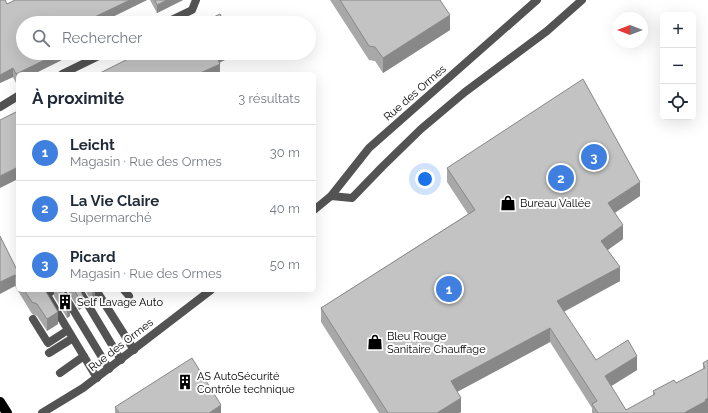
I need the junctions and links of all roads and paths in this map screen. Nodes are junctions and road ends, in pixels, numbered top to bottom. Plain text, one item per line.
1 (196, 0) edge
2 (537, 0) edge
3 (582, 0) edge
4 (180, 16) edge
5 (91, 60) edge
6 (66, 72) edge
7 (16, 97) edge
8 (0, 107) edge
9 (331, 196) junction
10 (316, 208) edge
11 (51, 292) edge
12 (62, 292) edge
13 (80, 292) edge
14 (97, 292) edge
15 (208, 292) edge
16 (33, 319) dead end
17 (68, 330) junction
18 (73, 338) junction
19 (134, 350) junction
20 (50, 353) dead end
21 (84, 356) junction
22 (121, 360) junction
23 (109, 369) junction
24 (60, 373) dead end
25 (97, 378) junction
26 (0, 402) edge
27 (7, 413) edge
28 (42, 413) edge

1 - 4 street
2 - 9 street, Rue des Ormes
3 - 9 street
5 - 6 street
7 - 8 street
9 - 10 street, Rue des Ormes
11 - 17 street
12 - 23 street
13 - 22 street
14 - 19 street
15 - 19 street, Rue des Ormes
16 - 17 street
17 - 18 street
18 - 20 street
18 - 21 street
19 - 22 street, Rue des Ormes
21 - 24 street
21 - 25 street
22 - 23 street, Rue des Ormes
23 - 25 street, Rue des Ormes
25 - 28 street, Rue des Ormes
26 - 27 main road

